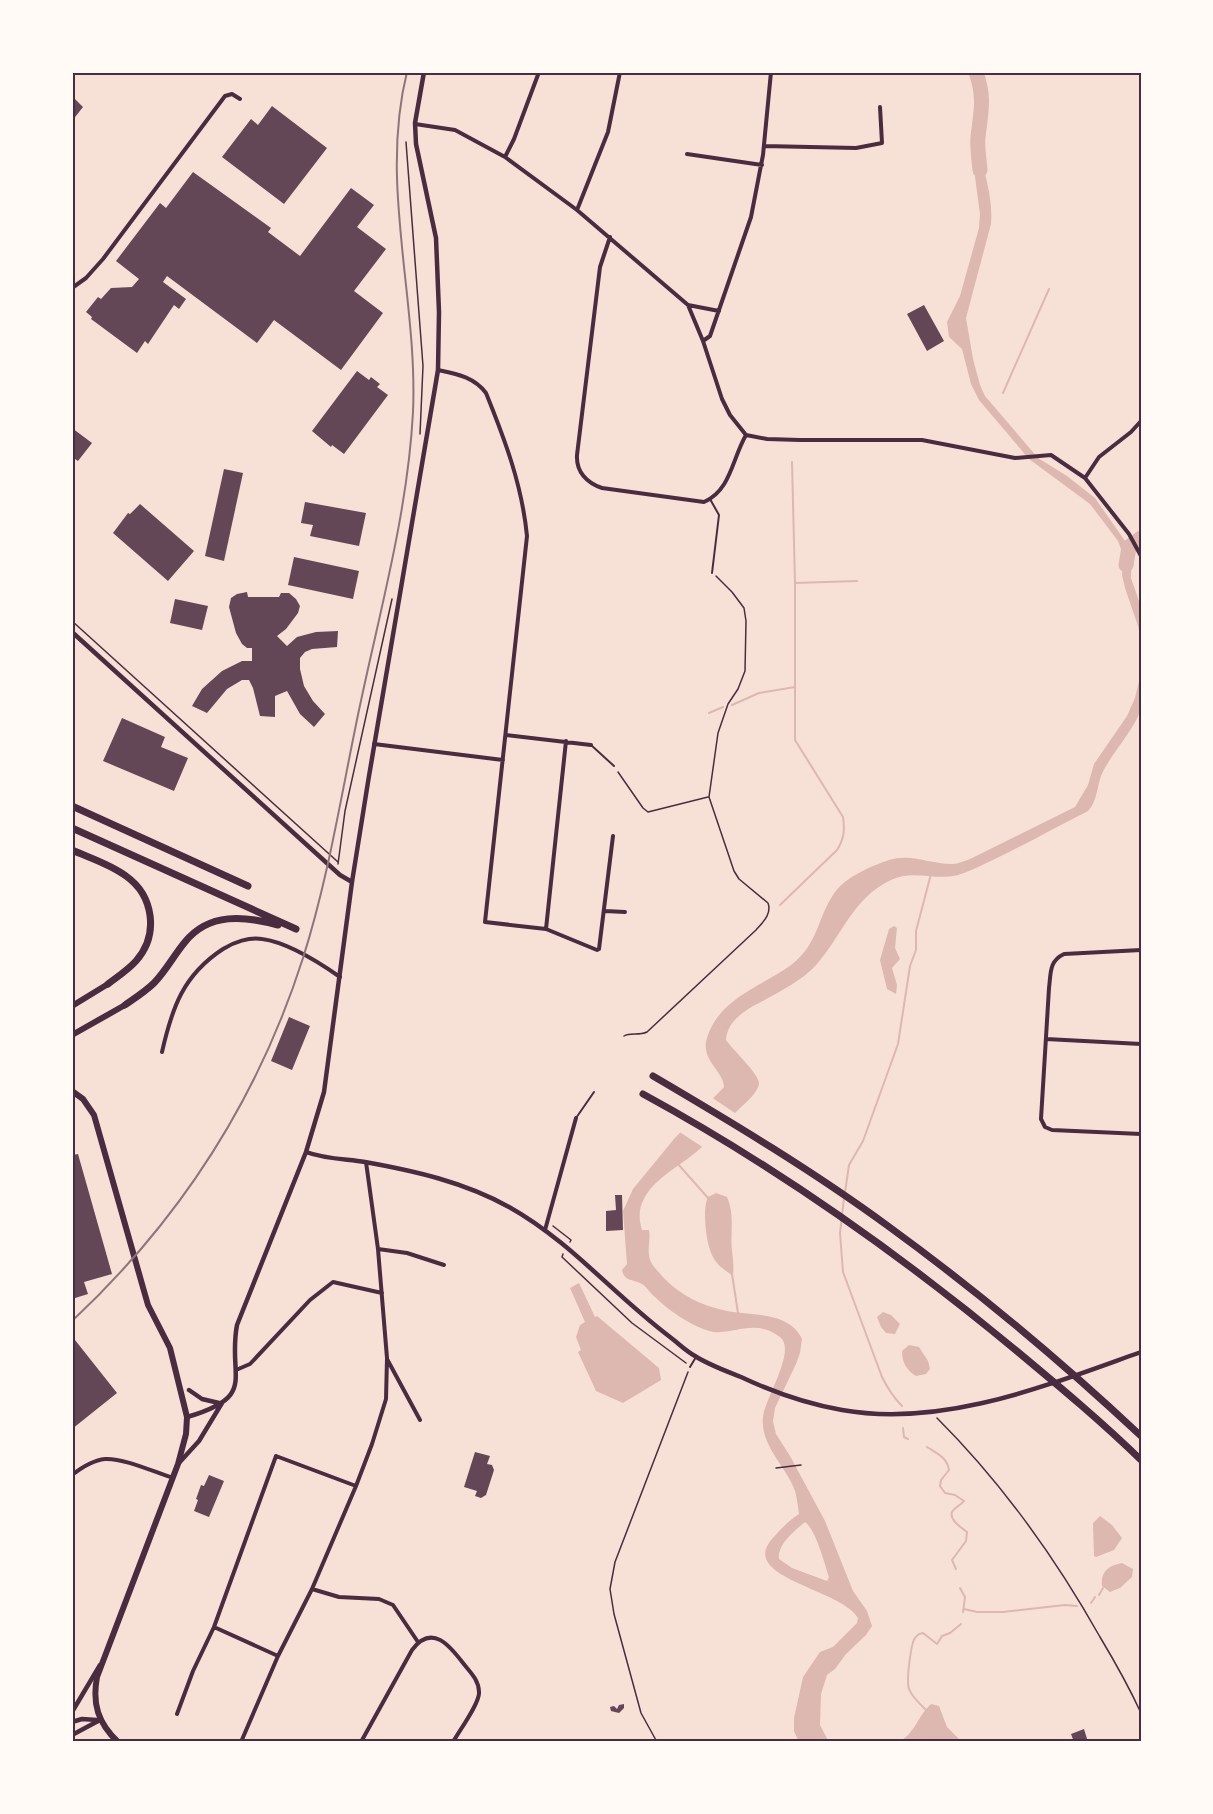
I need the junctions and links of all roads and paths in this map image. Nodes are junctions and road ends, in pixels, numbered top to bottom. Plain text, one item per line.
1 (424, 72) edge
2 (539, 72) edge
3 (621, 72) edge
4 (771, 72) edge
5 (240, 99) dead end
6 (880, 107) dead end
7 (415, 124) junction
8 (406, 142) dead end
9 (764, 146) junction
10 (687, 154) dead end
11 (505, 157) junction
12 (762, 165) junction
13 (577, 210) junction
14 (610, 237) junction
15 (72, 288) edge
16 (688, 305) junction
17 (719, 311) junction
18 (703, 341) junction
19 (438, 370) junction
20 (1141, 421) edge
21 (746, 435) junction
22 (419, 441) dead end
23 (1084, 478) junction
24 (710, 499) junction
25 (1140, 554) edge
26 (712, 573) joint
27 (392, 597) dead end
28 (72, 621) edge
29 (72, 632) edge
30 (506, 735) junction
31 (566, 741) junction
32 (374, 744) junction
33 (591, 745) joint
34 (503, 760) junction
35 (614, 766) joint
36 (708, 796) junction
37 (72, 806) edge
38 (72, 828) edge
39 (613, 837) dead end
40 (72, 850) edge
41 (352, 882) junction
42 (248, 885) dead end
43 (604, 912) junction
44 (625, 912) dead end
45 (546, 929) junction
46 (1141, 950) edge
47 (340, 977) junction
48 (108, 984) joint
49 (125, 1005) joint
50 (72, 1006) edge
51 (72, 1035) edge
52 (624, 1036) dead end
53 (1046, 1039) junction
54 (1141, 1044) edge
55 (162, 1053) dead end
56 (653, 1076) dead end
57 (72, 1091) edge
58 (594, 1092) dead end
59 (643, 1094) dead end
60 (576, 1118) joint
61 (1141, 1134) edge
62 (306, 1152) junction
63 (366, 1162) junction
64 (548, 1222) junction
65 (546, 1230) junction
66 (571, 1240) dead end
67 (378, 1249) junction
68 (562, 1257) dead end
69 (444, 1265) dead end
70 (382, 1293) junction
71 (1141, 1352) edge
72 (696, 1357) junction
73 (387, 1358) junction
74 (690, 1367) junction
75 (237, 1370) junction
76 (189, 1390) dead end
77 (222, 1403) junction
78 (930, 1411) junction
79 (187, 1417) junction
80 (420, 1420) dead end
81 (1141, 1436) edge
82 (1141, 1460) edge
83 (178, 1464) junction
84 (801, 1465) dead end
85 (776, 1468) dead end
86 (72, 1475) edge
87 (173, 1478) junction
88 (356, 1486) junction
89 (312, 1589) junction
90 (214, 1628) junction
91 (418, 1642) junction
92 (278, 1656) junction
93 (101, 1662) junction
94 (72, 1712) edge
95 (1141, 1713) edge
96 (177, 1714) dead end
97 (100, 1720) junction
98 (72, 1722) edge
99 (72, 1735) edge
100 (118, 1742) edge
101 (241, 1742) edge
102 (361, 1742) edge
103 (453, 1742) edge
104 (657, 1742) edge

1 - 7 street
2 - 11 street
3 - 13 street
4 - 9 street
5 - 15 street
6 - 9 street
7 - 11 street
7 - 19 street
8 - 22 path
9 - 12 street
10 - 12 street
11 - 13 street
12 - 17 street
13 - 14 street
14 - 16 street
14 - 24 street
16 - 17 street
16 - 18 street
17 - 18 street
18 - 21 street
19 - 30 street
19 - 32 street
20 - 23 street
21 - 23 street
21 - 24 street
23 - 25 street
24 - 26 lane
26 - 36 path
27 - 28 path
29 - 41 street
30 - 31 street
30 - 34 street
31 - 33 street
31 - 45 street
32 - 34 street
32 - 41 street
33 - 35 lane
34 - 45 street
35 - 36 path
36 - 52 path
37 - 42 highway
38 - 49 highway
39 - 43 street
40 - 48 highway
41 - 47 street
43 - 44 street
43 - 45 street
46 - 53 street
47 - 55 street
47 - 62 street
48 - 50 main road
49 - 51 main road
53 - 54 street
53 - 61 street
56 - 81 highway
57 - 79 main road
58 - 60 lane
59 - 82 highway
60 - 64 street
62 - 63 street
62 - 75 street
63 - 65 street
63 - 67 street
64 - 65 street
64 - 66 path
65 - 72 street
67 - 69 street
67 - 70 street
68 - 74 path
70 - 73 street
70 - 75 street
71 - 78 street
72 - 74 lane
72 - 78 street
73 - 80 street
73 - 88 street
74 - 104 path
75 - 77 street
76 - 77 street
77 - 79 street
77 - 83 street
78 - 95 path
79 - 83 main road
83 - 87 main road
84 - 85 path
86 - 87 street
87 - 93 main road
88 - 89 street
88 - 90 street
89 - 91 street
89 - 92 street
90 - 92 street
90 - 96 street
91 - 102 street
91 - 103 street
92 - 101 street
93 - 94 street
93 - 97 main road
97 - 98 street
97 - 99 street
97 - 100 main road

